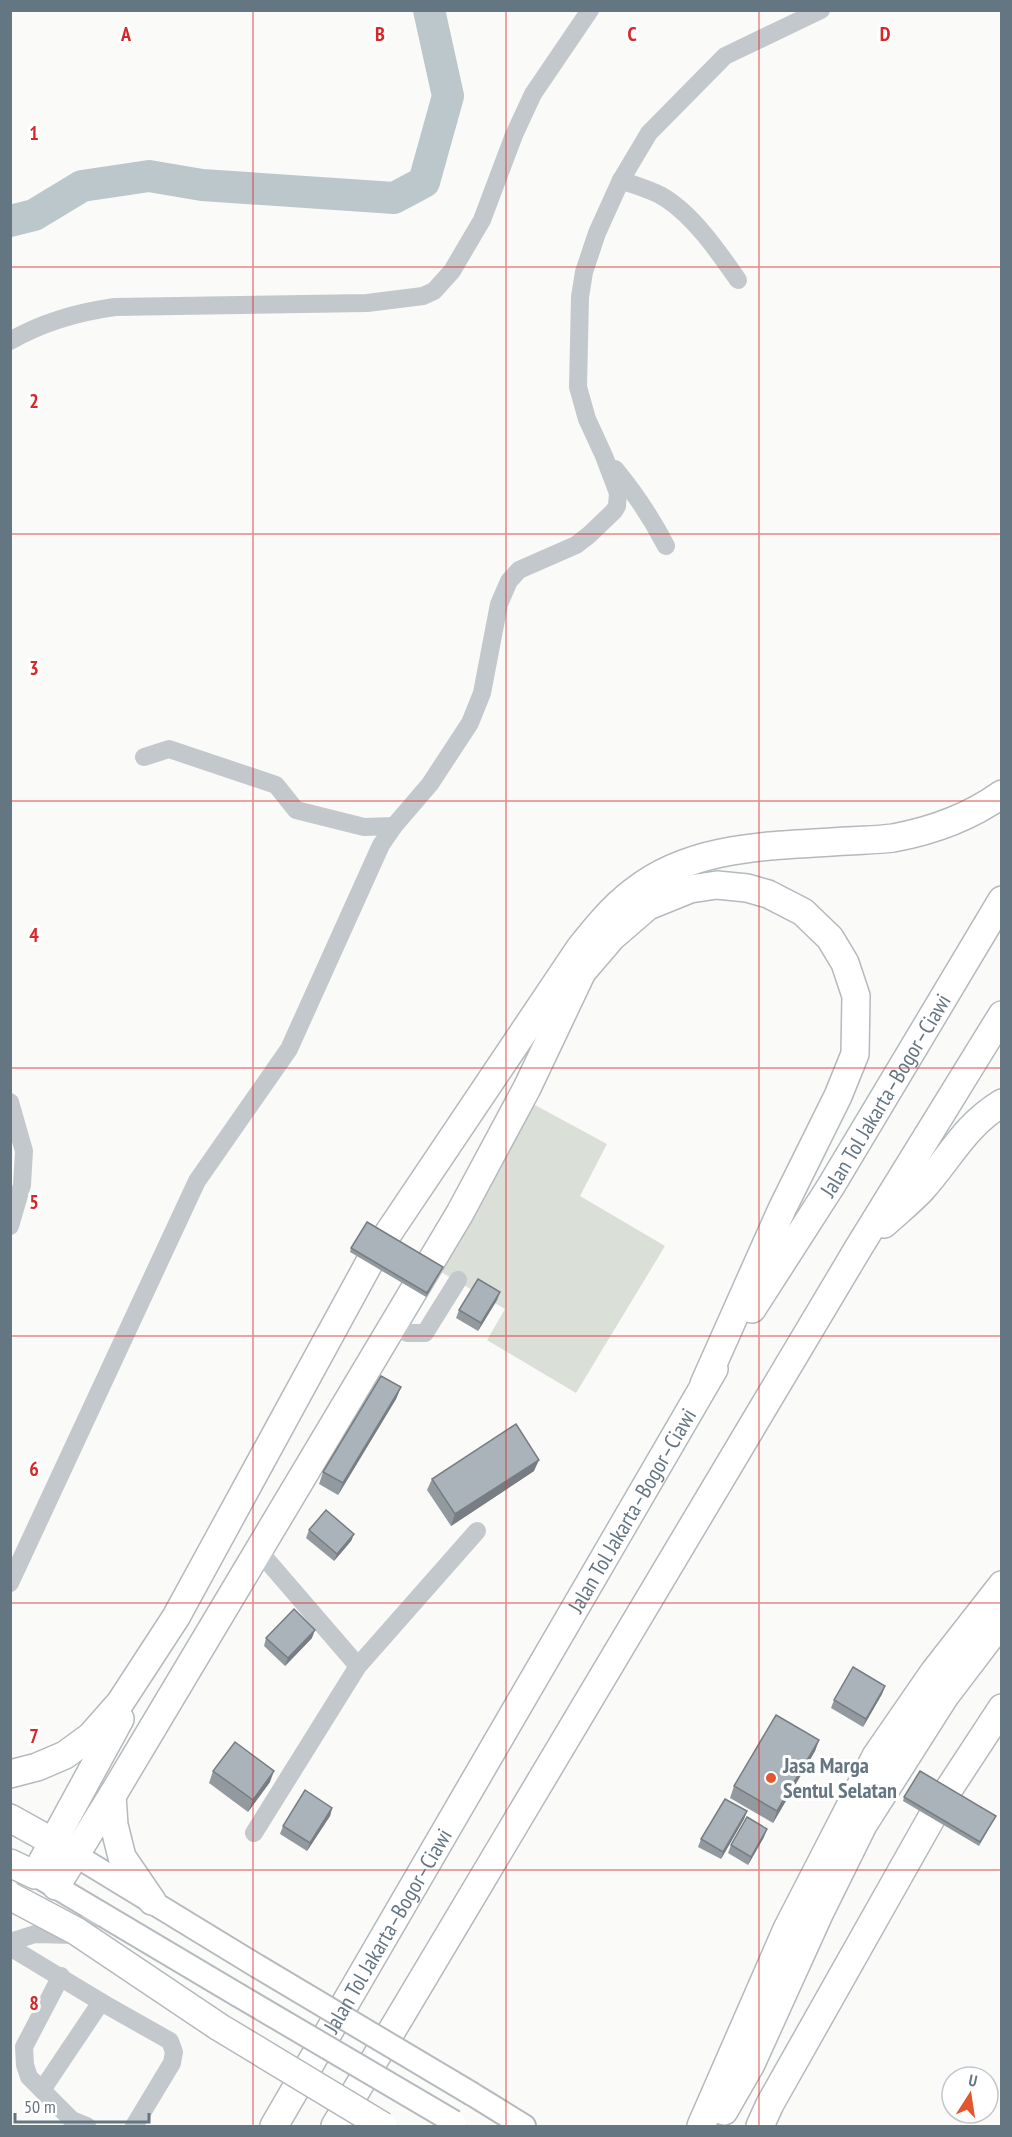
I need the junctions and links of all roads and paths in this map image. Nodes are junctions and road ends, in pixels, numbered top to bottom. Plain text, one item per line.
1 (590, 10) edge
2 (820, 10) edge
3 (621, 180) junction
4 (738, 280) dead end
5 (10, 341) edge
6 (604, 456) junction
7 (666, 546) dead end
8 (144, 757) dead end
9 (1002, 794) edge
10 (394, 826) junction
11 (1002, 900) edge
12 (1002, 1015) edge
13 (10, 1102) edge
14 (1002, 1103) edge
15 (10, 1226) edge
16 (859, 1247) junction
17 (459, 1280) dead end
18 (393, 1326) junction
19 (704, 1384) junction
20 (477, 1531) dead end
21 (258, 1550) junction
22 (10, 1583) edge
23 (1002, 1585) edge
24 (176, 1617) junction
25 (1002, 1621) edge
26 (358, 1666) junction
27 (1002, 1708) edge
28 (10, 1774) edge
29 (112, 1796) junction
30 (10, 1818) edge
31 (254, 1833) dead end
32 (64, 1848) junction
33 (10, 1863) edge
34 (45, 1881) junction
35 (10, 1896) edge
36 (152, 1900) junction
37 (98, 1910) junction
38 (10, 1942) edge
39 (10, 1947) edge
40 (61, 1976) junction
41 (101, 2002) junction
42 (42, 2090) junction
43 (458, 2124) edge
44 (703, 2124) edge
45 (87, 2127) edge
46 (134, 2127) edge
47 (274, 2127) edge
48 (334, 2127) edge
49 (383, 2127) edge
50 (524, 2127) edge
51 (760, 2127) edge

1 - 5 street
2 - 3 street
3 - 4 street
3 - 6 street
6 - 7 street
6 - 10 street
8 - 10 street
9 - 24 highway
10 - 22 street
11 - 19 highway, Jalan Tol Jakarta–Bogor–Ciawi
12 - 16 highway
13 - 15 street
14 - 16 highway
16 - 48 highway
17 - 18 street
18 - 19 highway
18 - 21 highway
19 - 47 highway, Jalan Tol Jakarta–Bogor–Ciawi
20 - 26 street
21 - 26 street
21 - 29 highway
23 - 44 highway
24 - 28 highway
24 - 32 highway
25 - 44 highway
26 - 31 street
27 - 51 highway
29 - 32 highway
29 - 36 highway
30 - 32 highway
32 - 34 highway
32 - 36 main road
33 - 34 highway
34 - 37 main road
35 - 49 highway, bridge
36 - 50 main road, bridge
37 - 38 street
37 - 43 main road, bridge
39 - 40 street
40 - 41 street
40 - 42 street
41 - 42 street
41 - 46 street
42 - 45 street

